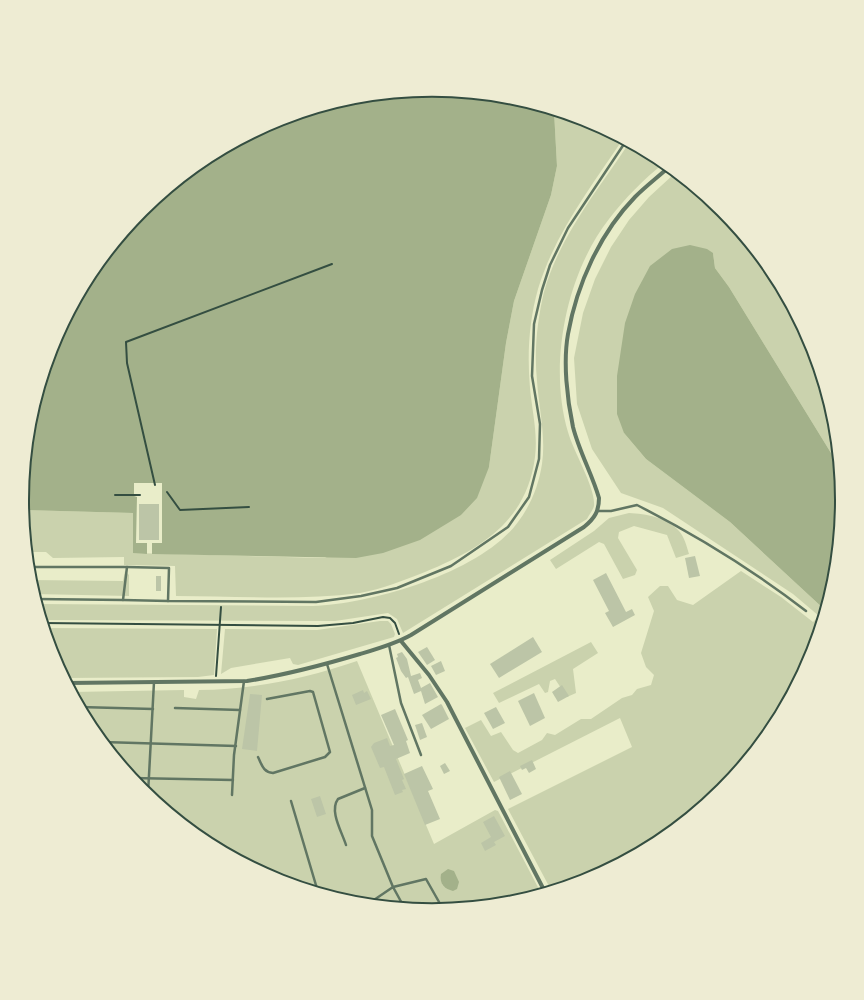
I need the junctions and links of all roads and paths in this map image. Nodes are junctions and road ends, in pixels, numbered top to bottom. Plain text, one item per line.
1 (623, 146) edge
2 (665, 171) edge
3 (332, 264) dead end
4 (155, 485) dead end
5 (167, 492) dead end
6 (116, 495) dead end
7 (140, 495) dead end
8 (249, 507) dead end
9 (598, 511) junction
10 (35, 567) edge
11 (127, 567) junction
12 (42, 598) edge
13 (123, 600) junction
14 (168, 601) junction
15 (222, 601) junction
16 (806, 610) dead end
17 (48, 623) edge
18 (219, 625) junction
19 (401, 641) junction
20 (389, 645) junction
21 (327, 664) junction
22 (244, 681) junction
23 (154, 682) junction
24 (74, 683) edge
25 (215, 683) junction
26 (267, 699) dead end
27 (87, 707) edge
28 (175, 708) dead end
29 (153, 709) junction
30 (240, 710) junction
31 (110, 742) edge
32 (151, 743) junction
33 (236, 746) junction
34 (258, 756) dead end
35 (421, 756) dead end
36 (140, 778) edge
37 (149, 778) junction
38 (233, 780) junction
39 (148, 786) edge
40 (365, 788) junction
41 (232, 795) dead end
42 (291, 801) dead end
43 (346, 844) dead end
44 (316, 886) edge
45 (393, 887) junction
46 (543, 887) edge
47 (375, 899) edge
48 (401, 902) edge
49 (439, 903) edge

1 - 15 lane
2 - 9 street
3 - 4 path
5 - 8 path
6 - 7 path
9 - 16 lane
9 - 19 street
10 - 11 lane
11 - 13 lane
11 - 14 lane
12 - 13 lane
13 - 14 lane
14 - 15 lane
15 - 18 path
17 - 18 path
18 - 19 path
18 - 25 path
19 - 20 street
19 - 46 street
20 - 21 street
20 - 35 lane
21 - 22 street
21 - 40 lane
22 - 25 street
22 - 30 lane
23 - 24 street
23 - 25 street
23 - 29 lane
26 - 34 lane
27 - 29 lane
28 - 30 lane
29 - 32 lane
30 - 33 lane
31 - 32 lane
32 - 33 lane
32 - 37 lane
33 - 38 lane
36 - 37 lane
37 - 38 lane
37 - 39 lane
38 - 41 lane
40 - 43 lane
40 - 45 lane
42 - 44 lane
45 - 47 lane
45 - 48 lane
45 - 49 lane

